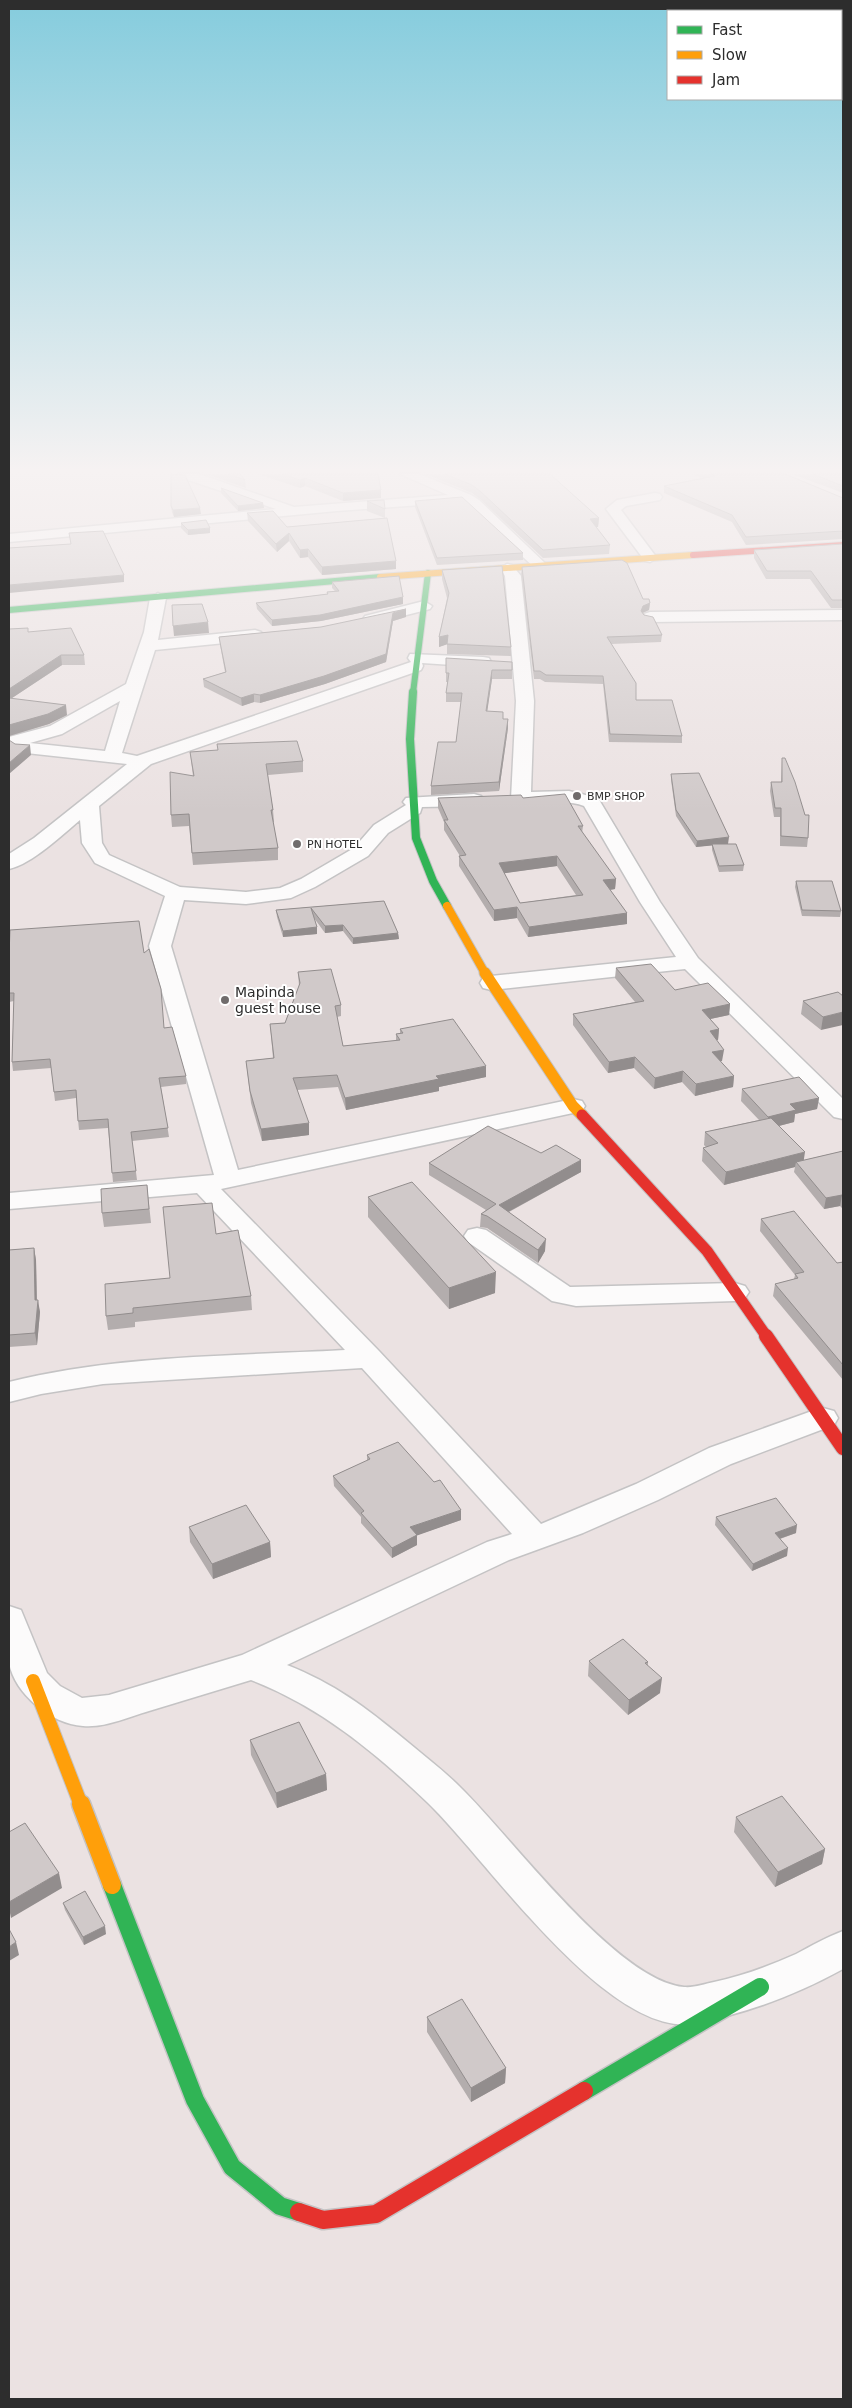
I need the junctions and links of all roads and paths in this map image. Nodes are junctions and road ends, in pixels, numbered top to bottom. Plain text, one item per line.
1 (289, 586) edge
2 (426, 586) edge
3 (514, 586) edge
4 (158, 598) junction
5 (424, 606) junction
6 (9, 610) edge
7 (843, 615) edge
8 (650, 616) edge
9 (352, 623) edge
10 (274, 633) edge
11 (149, 646) junction
12 (416, 662) junction
13 (522, 664) junction
14 (134, 686) junction
15 (9, 745) edge
16 (112, 757) junction
17 (144, 760) junction
18 (504, 799) junction
19 (89, 805) junction
20 (413, 805) junction
21 (9, 863) edge
22 (176, 893) junction
23 (690, 962) junction
24 (491, 984) junction
25 (573, 1106) junction
26 (843, 1112) edge
27 (215, 1182) junction
28 (9, 1201) edge
29 (477, 1236) dead end
30 (735, 1292) junction
31 (369, 1358) junction
32 (9, 1392) edge
33 (823, 1418) junction
34 (843, 1448) edge
35 (535, 1538) junction
36 (9, 1619) edge
37 (252, 1666) junction
38 (33, 1681) junction
39 (843, 1949) edge
40 (760, 1988) junction

1 - 4 main road
2 - 5 main road
3 - 13 street
4 - 6 main road
4 - 11 street
5 - 9 street
5 - 12 main road
7 - 8 street
10 - 11 street
11 - 14 street
12 - 13 street
12 - 17 street
12 - 20 main road
13 - 18 street
14 - 15 street
14 - 16 street
15 - 16 street
16 - 17 street
17 - 19 street
18 - 20 street
18 - 23 street
19 - 21 street
19 - 22 street
20 - 22 street
20 - 24 main road
22 - 27 street
23 - 24 street
23 - 26 street
24 - 25 main road
25 - 27 street
25 - 30 main road
27 - 28 street
27 - 31 street
29 - 30 street
30 - 33 main road
31 - 32 street
31 - 35 street
33 - 34 main road
33 - 35 street
35 - 37 street
36 - 38 street
37 - 38 street
37 - 40 street
38 - 40 main road
39 - 40 street

